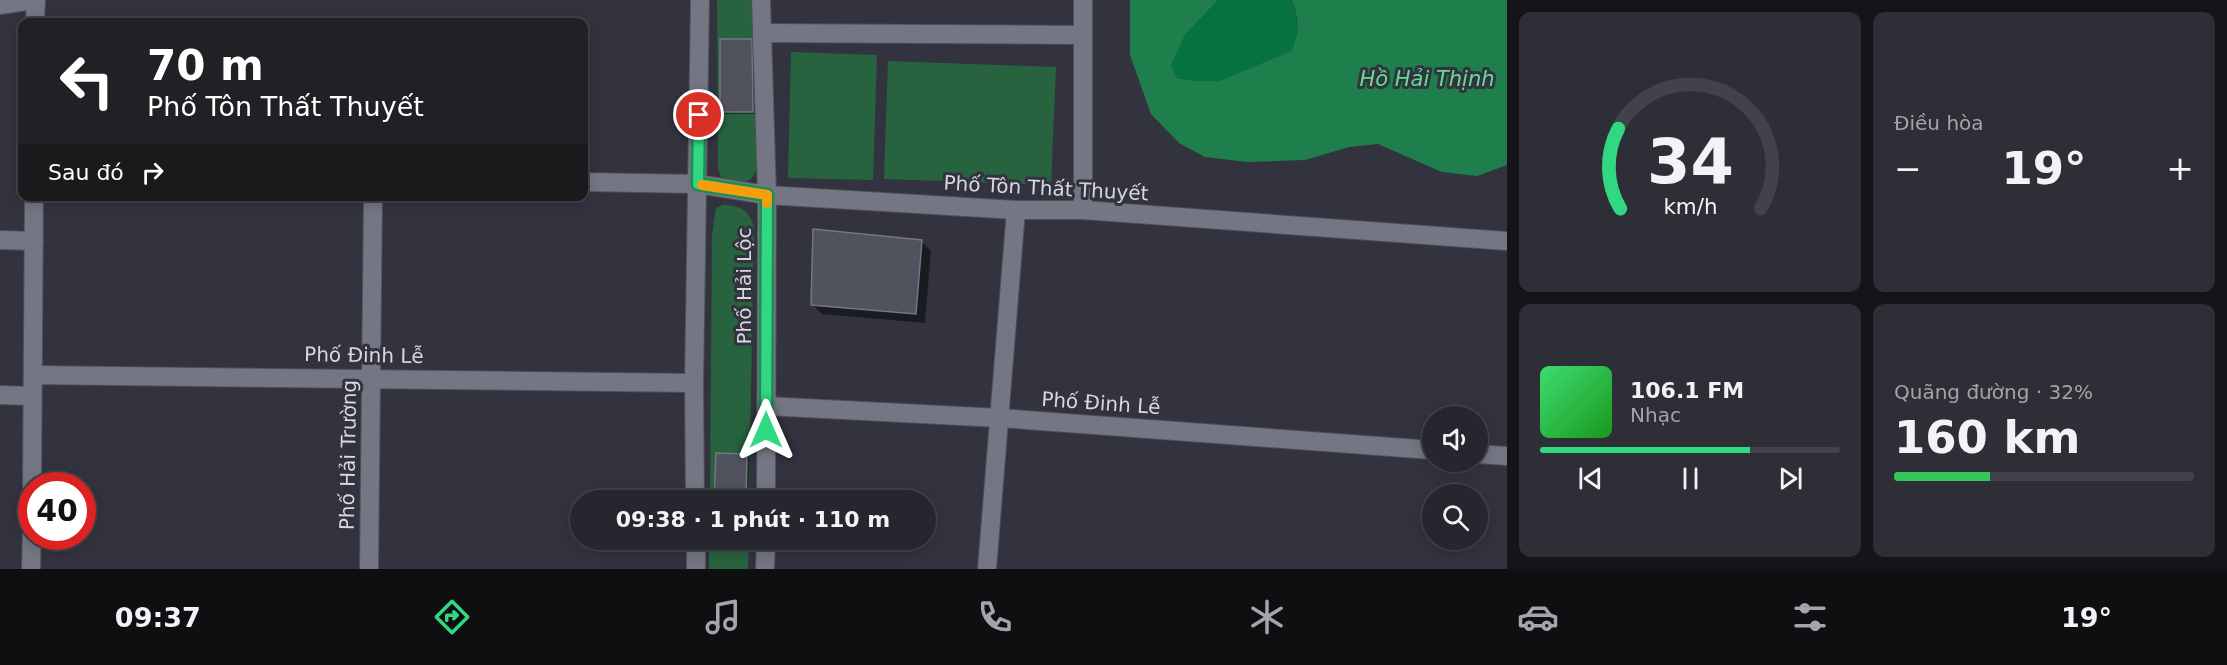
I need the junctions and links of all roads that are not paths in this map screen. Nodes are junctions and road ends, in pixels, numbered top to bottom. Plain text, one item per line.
1 (34, 0) edge
2 (700, 0) edge
3 (761, 0) edge
4 (1083, 0) edge
5 (0, 5) edge
6 (35, 18) edge
7 (762, 33) junction
8 (1083, 35) junction
9 (588, 182) edge
10 (698, 184) junction
11 (767, 195) junction
12 (34, 201) edge
13 (373, 201) edge
14 (1016, 210) junction
15 (1083, 210) junction
16 (0, 240) edge
17 (34, 241) junction
18 (1507, 241) edge
19 (33, 375) junction
20 (371, 377) junction
21 (694, 383) junction
22 (0, 395) edge
23 (32, 396) junction
24 (766, 406) junction
25 (1000, 418) junction
26 (1422, 449) edge
27 (1488, 455) edge
28 (1507, 456) edge
29 (32, 472) edge
30 (695, 490) edge
31 (766, 490) edge
32 (31, 550) edge
33 (696, 550) edge
34 (766, 550) edge
35 (31, 569) edge
36 (369, 569) edge
37 (696, 569) edge
38 (765, 569) edge
39 (987, 569) edge

1 - 5 street
1 - 6 street
2 - 10 street
3 - 7 street, Phố Hải Lộc
4 - 8 street
7 - 8 street
7 - 11 street, Phố Hải Lộc
8 - 15 street
9 - 10 street, Phố Tôn Thất Thuyết
10 - 11 street, Phố Tôn Thất Thuyết
10 - 21 street
11 - 14 street, Phố Tôn Thất Thuyết
11 - 24 street, Phố Hải Lộc
12 - 17 street
13 - 20 street, Phố Hải Trường
14 - 15 street, Phố Tôn Thất Thuyết
14 - 25 street
15 - 18 street, Phố Tôn Thất Thuyết
16 - 17 street
17 - 19 street
19 - 20 street, Phố Đinh Lễ
19 - 23 street
20 - 21 street, Phố Đinh Lễ
20 - 36 street, Phố Hải Trường
21 - 30 street
22 - 23 street
23 - 29 street
24 - 25 street, Phố Đinh Lễ
24 - 31 street, Phố Hải Lộc
25 - 26 street, Phố Đinh Lễ
25 - 39 street
27 - 28 street
32 - 35 street
33 - 37 street
34 - 38 street

